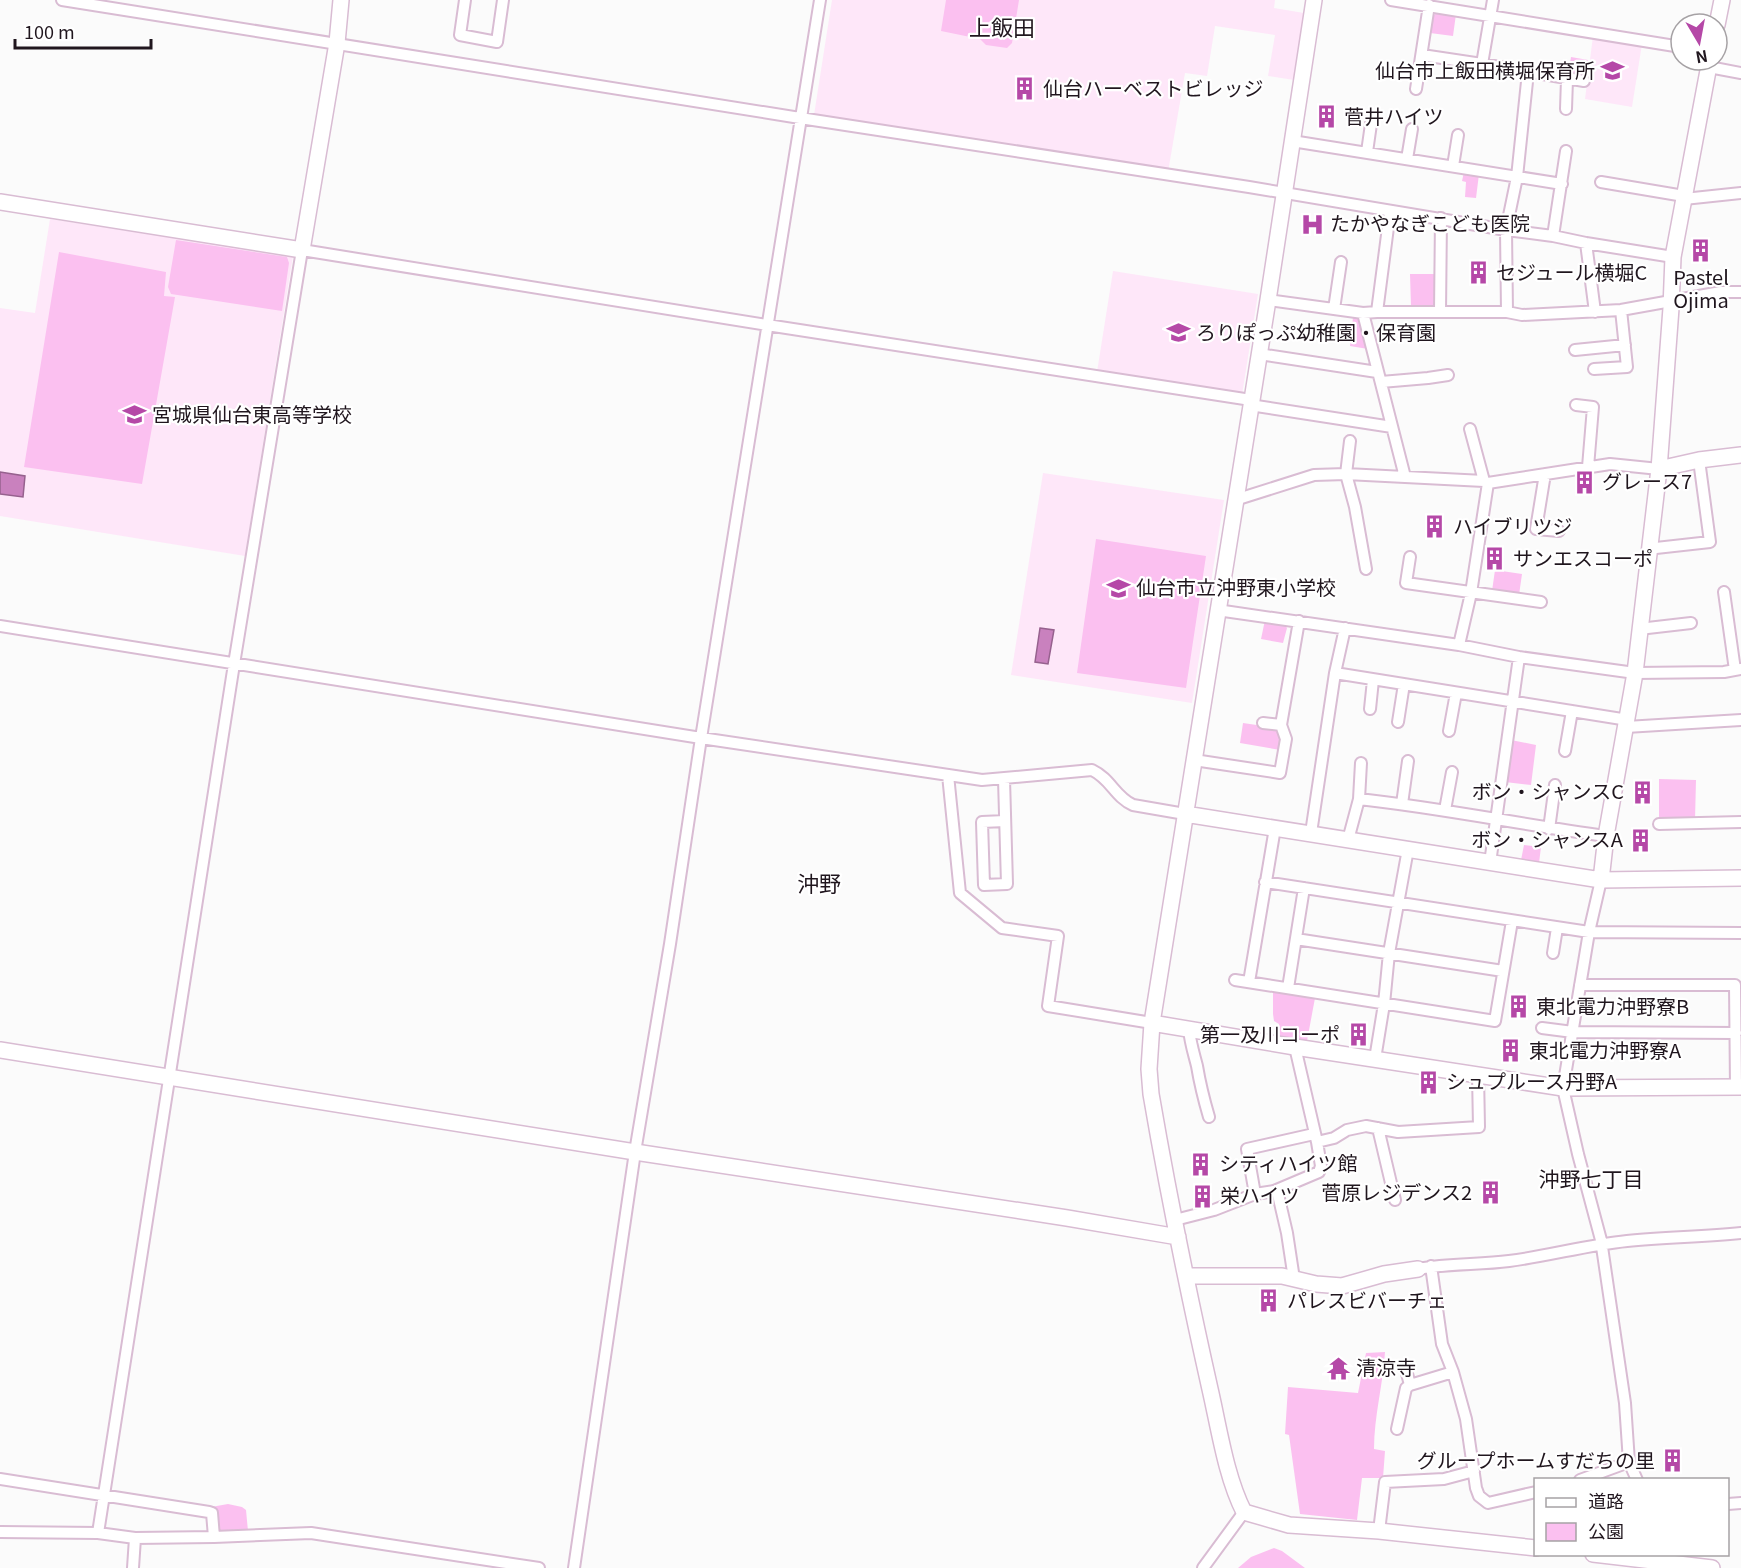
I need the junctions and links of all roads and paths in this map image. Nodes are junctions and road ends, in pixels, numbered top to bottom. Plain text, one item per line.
1 (62, 0) edge
2 (340, 0) edge
3 (465, 0) edge
4 (503, 0) edge
5 (820, 0) edge
6 (1314, 0) edge
7 (1391, 0) edge
8 (1493, 0) edge
9 (1429, 5) junction
10 (1490, 15) junction
11 (337, 44) junction
12 (1669, 44) edge
13 (1422, 56) junction
14 (1482, 64) junction
15 (1528, 72) junction
16 (1708, 72) edge
17 (1567, 79) junction
18 (1584, 81) dead end
19 (1416, 88) dead end
20 (1566, 109) dead end
21 (1372, 117) dead end
22 (800, 118) junction
23 (1412, 129) dead end
24 (1458, 135) dead end
25 (1292, 141) junction
26 (1566, 151) dead end
27 (1367, 152) junction
28 (1407, 159) junction
29 (1453, 166) junction
30 (1517, 177) junction
31 (1601, 182) dead end
32 (1562, 184) junction
33 (1741, 193) edge
34 (1284, 194) junction
35 (1684, 197) junction
36 (0, 202) edge
37 (1390, 212) junction
38 (1441, 218) junction
39 (1506, 230) junction
40 (1553, 236) junction
41 (1586, 243) junction
42 (302, 250) junction
43 (1673, 257) junction
44 (1341, 262) dead end
45 (1741, 292) edge
46 (1268, 300) junction
47 (1671, 302) junction
48 (1334, 309) junction
49 (1621, 310) junction
50 (1377, 312) junction
51 (1440, 312) junction
52 (1507, 312) junction
53 (1595, 312) junction
54 (1363, 313) junction
55 (767, 325) junction
56 (1624, 345) junction
57 (1575, 350) dead end
58 (1259, 354) junction
59 (1594, 369) dead end
60 (1448, 375) dead end
61 (1379, 377) junction
62 (1250, 403) junction
63 (1576, 405) dead end
64 (1392, 427) junction
65 (1470, 429) dead end
66 (1350, 441) dead end
67 (1741, 455) edge
68 (1700, 460) junction
69 (1588, 467) junction
70 (1659, 469) junction
71 (1346, 474) junction
72 (1545, 474) junction
73 (1405, 477) junction
74 (1486, 482) junction
75 (1235, 500) junction
76 (1559, 531) dead end
77 (1650, 548) junction
78 (1410, 557) dead end
79 (1366, 569) dead end
80 (1471, 592) junction
81 (1724, 592) dead end
82 (1541, 602) dead end
83 (1217, 610) junction
84 (1299, 621) junction
85 (1691, 624) dead end
86 (0, 626) edge
87 (1345, 628) junction
88 (1639, 629) junction
89 (1459, 645) junction
90 (1519, 657) junction
91 (234, 664) junction
92 (1738, 669) edge
93 (1335, 673) junction
94 (1635, 673) junction
95 (1373, 680) junction
96 (1404, 684) junction
97 (1456, 693) junction
98 (1513, 702) junction
99 (1370, 709) dead end
100 (1572, 711) junction
101 (1741, 720) edge
102 (1398, 722) dead end
103 (1263, 723) dead end
104 (1627, 724) junction
105 (1281, 725) junction
106 (1449, 731) dead end
107 (701, 738) junction
108 (1565, 751) dead end
109 (1194, 760) junction
110 (1408, 761) dead end
111 (1361, 763) dead end
112 (1452, 772) dead end
113 (948, 775) junction
114 (1004, 779) junction
115 (1555, 785) dead end
116 (1359, 799) junction
117 (1402, 804) junction
118 (1444, 810) junction
119 (1185, 814) junction
120 (1496, 820) junction
121 (1005, 821) junction
122 (1741, 822) edge
123 (1659, 824) dead end
124 (1275, 828) junction
125 (1549, 829) junction
126 (1311, 833) junction
127 (1606, 836) junction
128 (1348, 840) junction
129 (1408, 849) junction
130 (1490, 863) junction
131 (1741, 878) edge
132 (1601, 880) junction
133 (1265, 882) junction
134 (1304, 888) junction
135 (1398, 903) junction
136 (1512, 921) junction
137 (1557, 928) junction
138 (1589, 932) junction
139 (1741, 933) edge
140 (1296, 939) junction
141 (1389, 953) junction
142 (1553, 953) dead end
143 (1503, 971) junction
144 (1235, 980) dead end
145 (1249, 982) junction
146 (1580, 985) junction
147 (1288, 988) junction
148 (1384, 1004) junction
149 (1152, 1023) junction
150 (1542, 1028) dead end
151 (1189, 1029) junction
152 (1573, 1032) junction
153 (1736, 1033) junction
154 (1295, 1047) junction
155 (0, 1050) edge
156 (1375, 1059) junction
157 (1478, 1074) junction
158 (170, 1077) junction
159 (1739, 1087) edge
160 (1563, 1088) junction
161 (1209, 1118) dead end
162 (1378, 1128) junction
163 (1316, 1138) junction
164 (635, 1152) junction
165 (1277, 1190) junction
166 (1255, 1194) junction
167 (1395, 1200) dead end
168 (1174, 1220) junction
169 (1741, 1233) edge
170 (1178, 1237) junction
171 (1602, 1244) junction
172 (1425, 1268) junction
173 (1186, 1276) junction
174 (1294, 1279) junction
175 (1405, 1366) dead end
176 (1453, 1372) junction
177 (1410, 1385) junction
178 (1397, 1429) dead end
179 (1629, 1462) junction
180 (1473, 1471) junction
181 (1583, 1478) edge
182 (1637, 1478) edge
183 (0, 1479) edge
184 (1534, 1492) edge
185 (104, 1495) junction
186 (1244, 1512) junction
187 (1379, 1531) junction
188 (0, 1532) edge
189 (98, 1533) junction
190 (213, 1537) junction
191 (135, 1544) junction
192 (1534, 1548) edge
193 (1624, 1556) edge
194 (1670, 1559) edge
195 (134, 1568) edge
196 (539, 1568) edge
197 (574, 1568) edge
198 (1203, 1568) edge
199 (1712, 1568) edge

1 - 11 street
2 - 11 street
3 - 4 street
5 - 22 street
6 - 25 street
7 - 9 street
8 - 10 street
9 - 10 street
9 - 13 street
10 - 12 street
10 - 14 street
11 - 22 street
11 - 42 street
13 - 14 street
13 - 19 street
14 - 15 street
15 - 17 street
15 - 30 street
16 - 35 street
17 - 18 street
17 - 20 street
21 - 27 street
22 - 34 street
22 - 55 street
23 - 28 street
24 - 29 street
25 - 27 street
25 - 34 street
26 - 32 street
27 - 28 street
28 - 29 street
29 - 30 street
30 - 32 street
30 - 39 street
31 - 35 street
32 - 40 street
33 - 35 street
34 - 37 street
34 - 46 street
35 - 43 street
36 - 42 street
37 - 38 street
37 - 50 street
38 - 39 street
38 - 51 street
39 - 40 street
39 - 52 street
40 - 41 street
41 - 43 street
41 - 53 street
42 - 55 street
42 - 91 street
43 - 47 street
44 - 48 street
45 - 47 street
46 - 48 street
46 - 58 street
47 - 49 street
47 - 70 street
48 - 54 street
49 - 53 street
49 - 56 street
50 - 51 street
50 - 54 street
51 - 52 street
52 - 53 street
54 - 61 street
55 - 62 street
55 - 107 street
56 - 57 street
56 - 59 street
58 - 61 street
58 - 62 street
60 - 61 street
61 - 64 street
62 - 64 street
62 - 75 street
63 - 69 street
64 - 73 street
65 - 74 street
66 - 71 street
67 - 68 street
68 - 70 street
68 - 77 street
69 - 70 street
69 - 72 street
70 - 77 street
71 - 73 street
71 - 75 street
71 - 79 street
72 - 74 street
72 - 76 street
73 - 74 street
74 - 80 street
75 - 83 street
77 - 88 street
78 - 80 street
80 - 82 street
80 - 89 street
81 - 92 street
83 - 84 street
83 - 109 street
84 - 87 street
84 - 105 street
85 - 88 street
86 - 91 street
87 - 89 street
87 - 93 street
88 - 94 street
89 - 90 street
90 - 94 street
90 - 98 street
91 - 107 street
91 - 158 street
92 - 94 street
93 - 95 street
93 - 126 street
94 - 104 street
95 - 96 street
95 - 99 street
96 - 97 street
96 - 102 street
97 - 98 street
97 - 106 street
98 - 100 street
98 - 120 street
100 - 104 street
100 - 108 street
101 - 104 street
103 - 105 street
104 - 127 street
105 - 109 street
107 - 113 street
107 - 164 street
109 - 119 street
110 - 117 street
111 - 116 street
112 - 118 street
113 - 114 street
113 - 149 street
114 - 119 street
114 - 121 street
115 - 125 street
116 - 117 street
116 - 128 street
117 - 118 street
118 - 120 street
119 - 124 street
119 - 149 street
120 - 125 street
120 - 130 street
121 - 121 street
122 - 123 street
124 - 126 street
124 - 133 street
125 - 127 street
126 - 128 street
127 - 132 street
128 - 129 street
129 - 130 street
129 - 135 street
130 - 132 street
131 - 132 street
132 - 138 street
133 - 134 street
133 - 145 street
134 - 135 street
134 - 140 street
135 - 136 street
135 - 141 street
136 - 137 street
136 - 143 street
137 - 138 street
137 - 142 street
138 - 139 street
138 - 146 street
140 - 141 street
140 - 147 street
141 - 143 street
141 - 148 street
143 - 148 street
144 - 145 street
145 - 147 street
146 - 152 street
146 - 153 street
147 - 148 street
148 - 156 street
149 - 151 street
149 - 168 street
150 - 152 street
151 - 154 street
151 - 161 street
152 - 153 street
152 - 160 street
153 - 159 street
154 - 156 street
154 - 163 street
155 - 158 street
156 - 157 street
157 - 160 street
157 - 162 street
158 - 164 street
158 - 185 street
159 - 160 street
160 - 171 street
162 - 163 street
162 - 167 street
163 - 165 street
163 - 166 street
164 - 170 street
164 - 197 street
165 - 166 street
165 - 174 street
166 - 168 street
168 - 170 street
169 - 171 street
170 - 173 street
171 - 172 street
171 - 179 street
172 - 174 street
172 - 176 street
173 - 174 street
173 - 186 street
175 - 177 street
176 - 177 street
176 - 180 street
177 - 178 street
179 - 181 street
179 - 182 street
180 - 184 street
180 - 187 street
183 - 185 street
185 - 189 street
185 - 190 street
186 - 187 street
186 - 198 street
187 - 192 street
188 - 189 street
189 - 191 street
190 - 191 street
190 - 196 street
191 - 195 street
193 - 194 street
194 - 199 street

